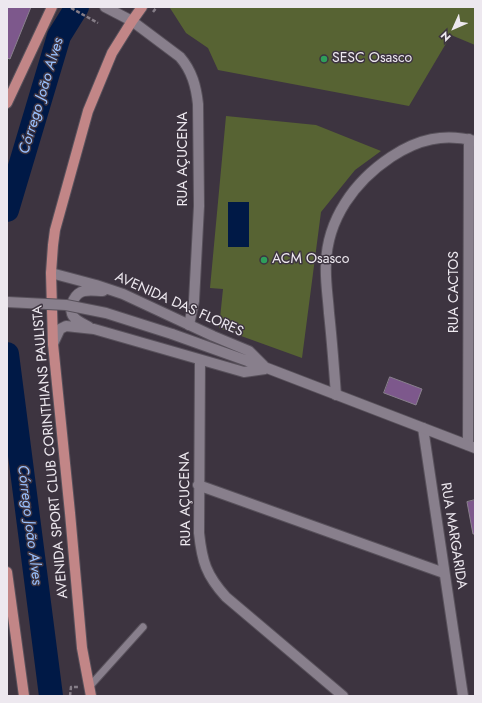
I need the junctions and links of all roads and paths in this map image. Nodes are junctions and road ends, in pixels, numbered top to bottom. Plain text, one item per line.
1 (52, 7) edge
2 (142, 7) edge
3 (157, 7) edge
4 (71, 8) edge
5 (108, 9) edge
6 (132, 21) junction
7 (98, 23) dead end
8 (141, 27) junction
9 (7, 103) edge
10 (472, 140) edge
11 (51, 273) junction
12 (123, 294) junction
13 (7, 302) edge
14 (189, 325) junction
15 (94, 329) junction
16 (53, 344) junction
17 (200, 360) junction
18 (267, 368) junction
19 (336, 395) junction
20 (422, 428) junction
21 (471, 447) edge
22 (198, 485) junction
23 (7, 572) edge
24 (444, 573) junction
25 (143, 627) dead end
26 (90, 692) edge
27 (24, 696) edge
28 (70, 696) edge
29 (343, 696) edge
30 (464, 696) edge

1 - 9 main road
2 - 6 main road, AVENIDA SPORT CLUB CORINTHIANS PAULISTA
3 - 8 path
4 - 7 path
5 - 6 street, RUA AÇUCENA
6 - 8 street, RUA AÇUCENA
6 - 11 main road, AVENIDA SPORT CLUB CORINTHIANS PAULISTA
8 - 14 street, RUA AÇUCENA
10 - 19 street
10 - 21 street, RUA CACTOS
11 - 12 street, AVENIDA DAS FLORES
11 - 16 main road, AVENIDA SPORT CLUB CORINTHIANS PAULISTA
12 - 14 street, AVENIDA DAS FLORES
12 - 15 street
13 - 18 street, AVENIDA DAS FLORES, bridge
14 - 18 street, AVENIDA DAS FLORES
15 - 16 street
15 - 17 street
16 - 26 main road, AVENIDA SPORT CLUB CORINTHIANS PAULISTA
17 - 18 street
17 - 22 street, RUA AÇUCENA
18 - 19 street, AVENIDA DAS FLORES
19 - 20 street, AVENIDA DAS FLORES
20 - 21 street, AVENIDA DAS FLORES
20 - 24 street, RUA MARGARIDA
22 - 24 street
22 - 29 street, RUA AÇUCENA
23 - 27 main road
24 - 30 street, RUA MARGARIDA
25 - 26 lane
26 - 28 path

